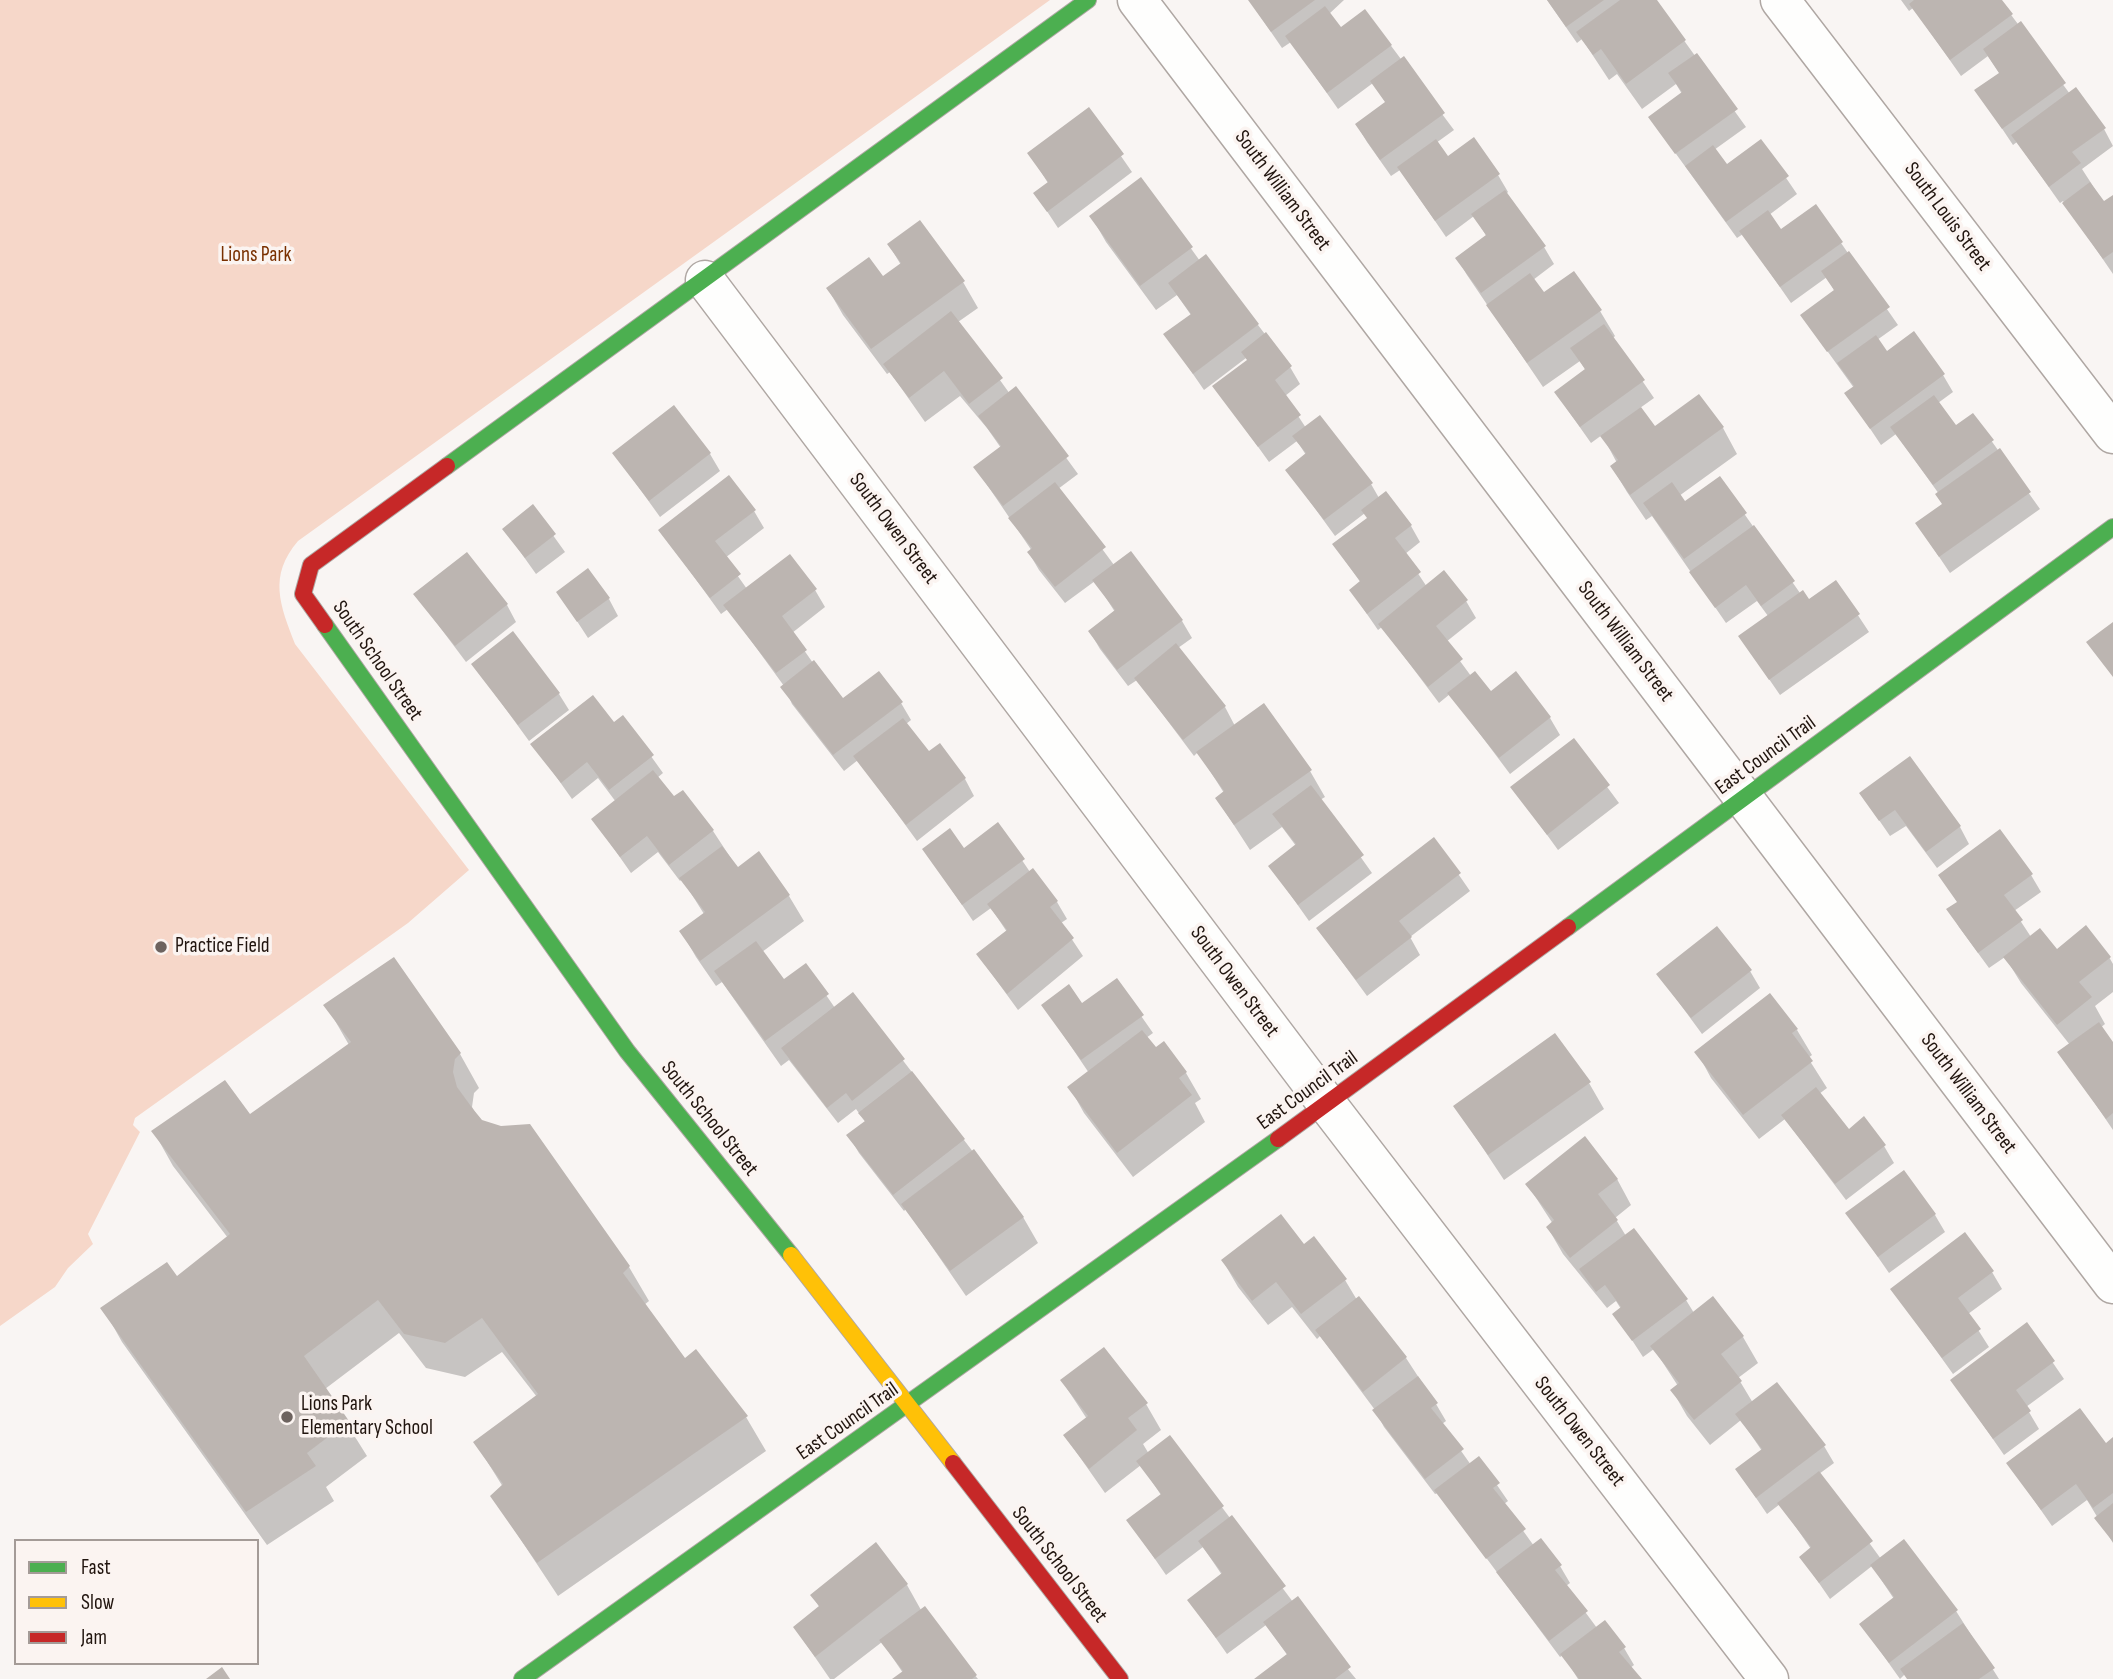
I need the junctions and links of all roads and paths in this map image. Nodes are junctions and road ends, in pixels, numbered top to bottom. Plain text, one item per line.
1 (1088, 0) edge
2 (1137, 0) edge
3 (1780, 0) edge
4 (705, 280) junction
5 (2113, 434) edge
6 (2113, 527) edge
7 (1744, 798) junction
8 (1327, 1104) junction
9 (2113, 1284) edge
10 (909, 1405) junction
11 (522, 1679) edge
12 (1120, 1679) edge
13 (1769, 1679) edge

1 - 4 street
2 - 7 street, South William Street
3 - 5 street, South Louis Street
4 - 8 street, South Owen Street
4 - 10 street, South School Street
6 - 7 street, East Council Trail
7 - 8 street, East Council Trail
7 - 9 street, South William Street
8 - 10 street, East Council Trail
8 - 13 street, South Owen Street
10 - 11 street, East Council Trail
10 - 12 street, South School Street

